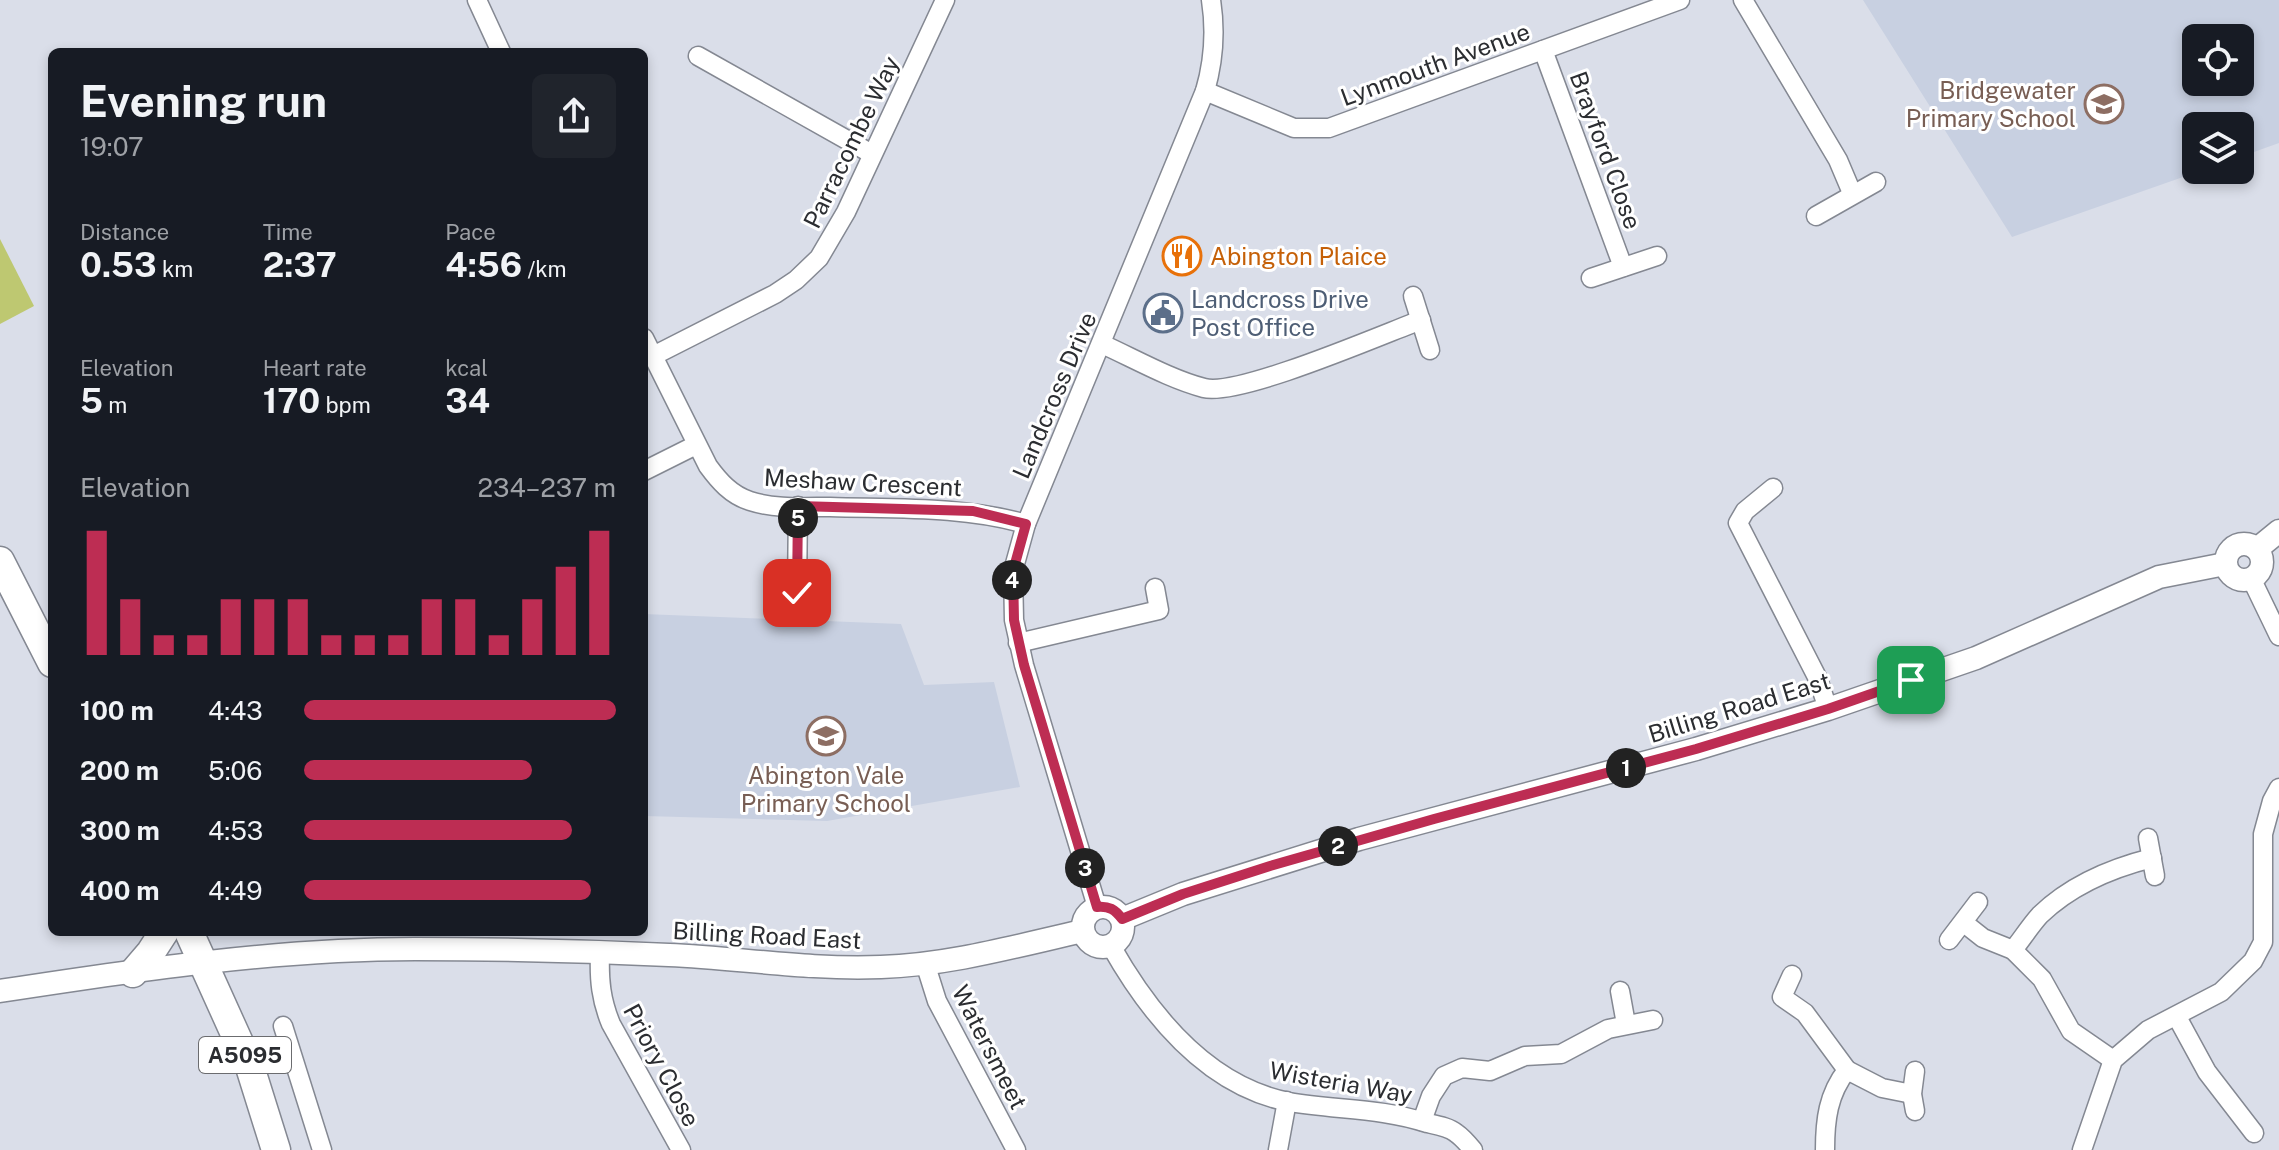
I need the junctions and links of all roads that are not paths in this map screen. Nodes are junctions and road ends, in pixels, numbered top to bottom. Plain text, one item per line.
1 (477, 0) edge
2 (945, 0) edge
3 (1211, 0) edge
4 (1680, 0) edge
5 (1743, 0) edge
6 (499, 48) edge
7 (1543, 50) junction
8 (698, 56) dead end
9 (1205, 91) junction
10 (872, 154) junction
11 (1876, 182) dead end
12 (1852, 193) junction
13 (1816, 216) dead end
14 (1657, 256) dead end
15 (1623, 267) junction
16 (1591, 278) dead end
17 (1413, 296) dead end
18 (1421, 320) junction
19 (1102, 344) junction
20 (648, 346) edge
21 (1430, 350) dead end
22 (653, 356) junction
23 (696, 445) junction
24 (648, 469) edge
25 (1773, 488) dead end
26 (798, 506) junction
27 (1026, 524) junction
28 (2279, 531) edge
29 (2257, 549) junction
30 (0, 561) edge
31 (2225, 564) junction
32 (2251, 578) junction
33 (1155, 588) dead end
34 (797, 593) dead end
35 (1159, 610) junction
36 (1162, 629) dead end
37 (2279, 636) edge
38 (1018, 643) junction
39 (48, 655) edge
40 (1828, 709) junction
41 (2279, 788) edge
42 (2148, 838) dead end
43 (1978, 902) dead end
44 (1097, 907) junction
45 (1122, 919) junction
46 (1964, 923) junction
47 (2272, 927) edge
48 (1083, 931) junction
49 (161, 936) edge
50 (191, 936) edge
51 (1949, 940) dead end
52 (1111, 946) junction
53 (2013, 950) junction
54 (600, 954) junction
55 (925, 963) junction
56 (204, 964) junction
57 (133, 973) junction
58 (1792, 975) dead end
59 (0, 991) edge
60 (1620, 991) dead end
61 (2177, 1017) junction
62 (1653, 1020) dead end
63 (1626, 1024) junction
64 (283, 1026) dead end
65 (2113, 1060) junction
66 (1847, 1070) junction
67 (1915, 1071) dead end
68 (1287, 1101) junction
69 (1422, 1121) junction
70 (2254, 1133) dead end
71 (276, 1150) edge
72 (322, 1150) edge
73 (681, 1150) edge
74 (1016, 1150) edge
75 (1278, 1150) edge
76 (1473, 1150) edge
77 (1825, 1150) edge
78 (2082, 1150) edge

1 - 6 street
2 - 10 street, Parracombe Way
3 - 9 street, Landcross Drive
4 - 7 street, Lynmouth Avenue
5 - 12 street
7 - 9 street, Lynmouth Avenue
7 - 15 street, Brayford Close
8 - 10 street
9 - 19 street, Landcross Drive
10 - 22 street, Parracombe Way
11 - 12 street
12 - 13 street
14 - 15 street, Brayford Close
15 - 16 street, Brayford Close
17 - 18 street
18 - 19 street
18 - 21 street
19 - 27 street, Landcross Drive
20 - 22 street, Meshaw Crescent
22 - 23 street, Meshaw Crescent
23 - 24 street
23 - 26 street, Meshaw Crescent
25 - 40 street
26 - 27 street, Meshaw Crescent
26 - 34 street
27 - 38 street, Landcross Drive
28 - 29 street, Billing Road East
29 - 31 street, Billing Road East
29 - 32 street
30 - 39 main road
31 - 32 street
31 - 40 street, Billing Road East
32 - 37 street
33 - 35 street
35 - 36 street
35 - 38 street
38 - 44 street, Landcross Drive
40 - 45 street, Billing Road East
41 - 47 street
42 - 53 street
43 - 46 street
44 - 45 street
44 - 48 street
45 - 52 street
46 - 51 street
46 - 53 street
47 - 61 street
48 - 52 street
48 - 55 street, Billing Road East
49 - 57 main road
50 - 56 main road, A5095
52 - 68 street, Wisteria Way
53 - 65 street
54 - 55 street, Billing Road East
54 - 56 street, Billing Road East
54 - 73 street, Priory Close
55 - 74 street, Watersmeet
56 - 57 street, Billing Road East
56 - 71 main road, A5095
57 - 59 street, Billing Road East
58 - 66 street
60 - 63 street
61 - 65 street
61 - 70 street
62 - 63 street
63 - 69 street
64 - 72 street
65 - 78 street
66 - 67 street
66 - 77 street
68 - 69 street, Wisteria Way
68 - 75 street
69 - 76 street, Wisteria Way

